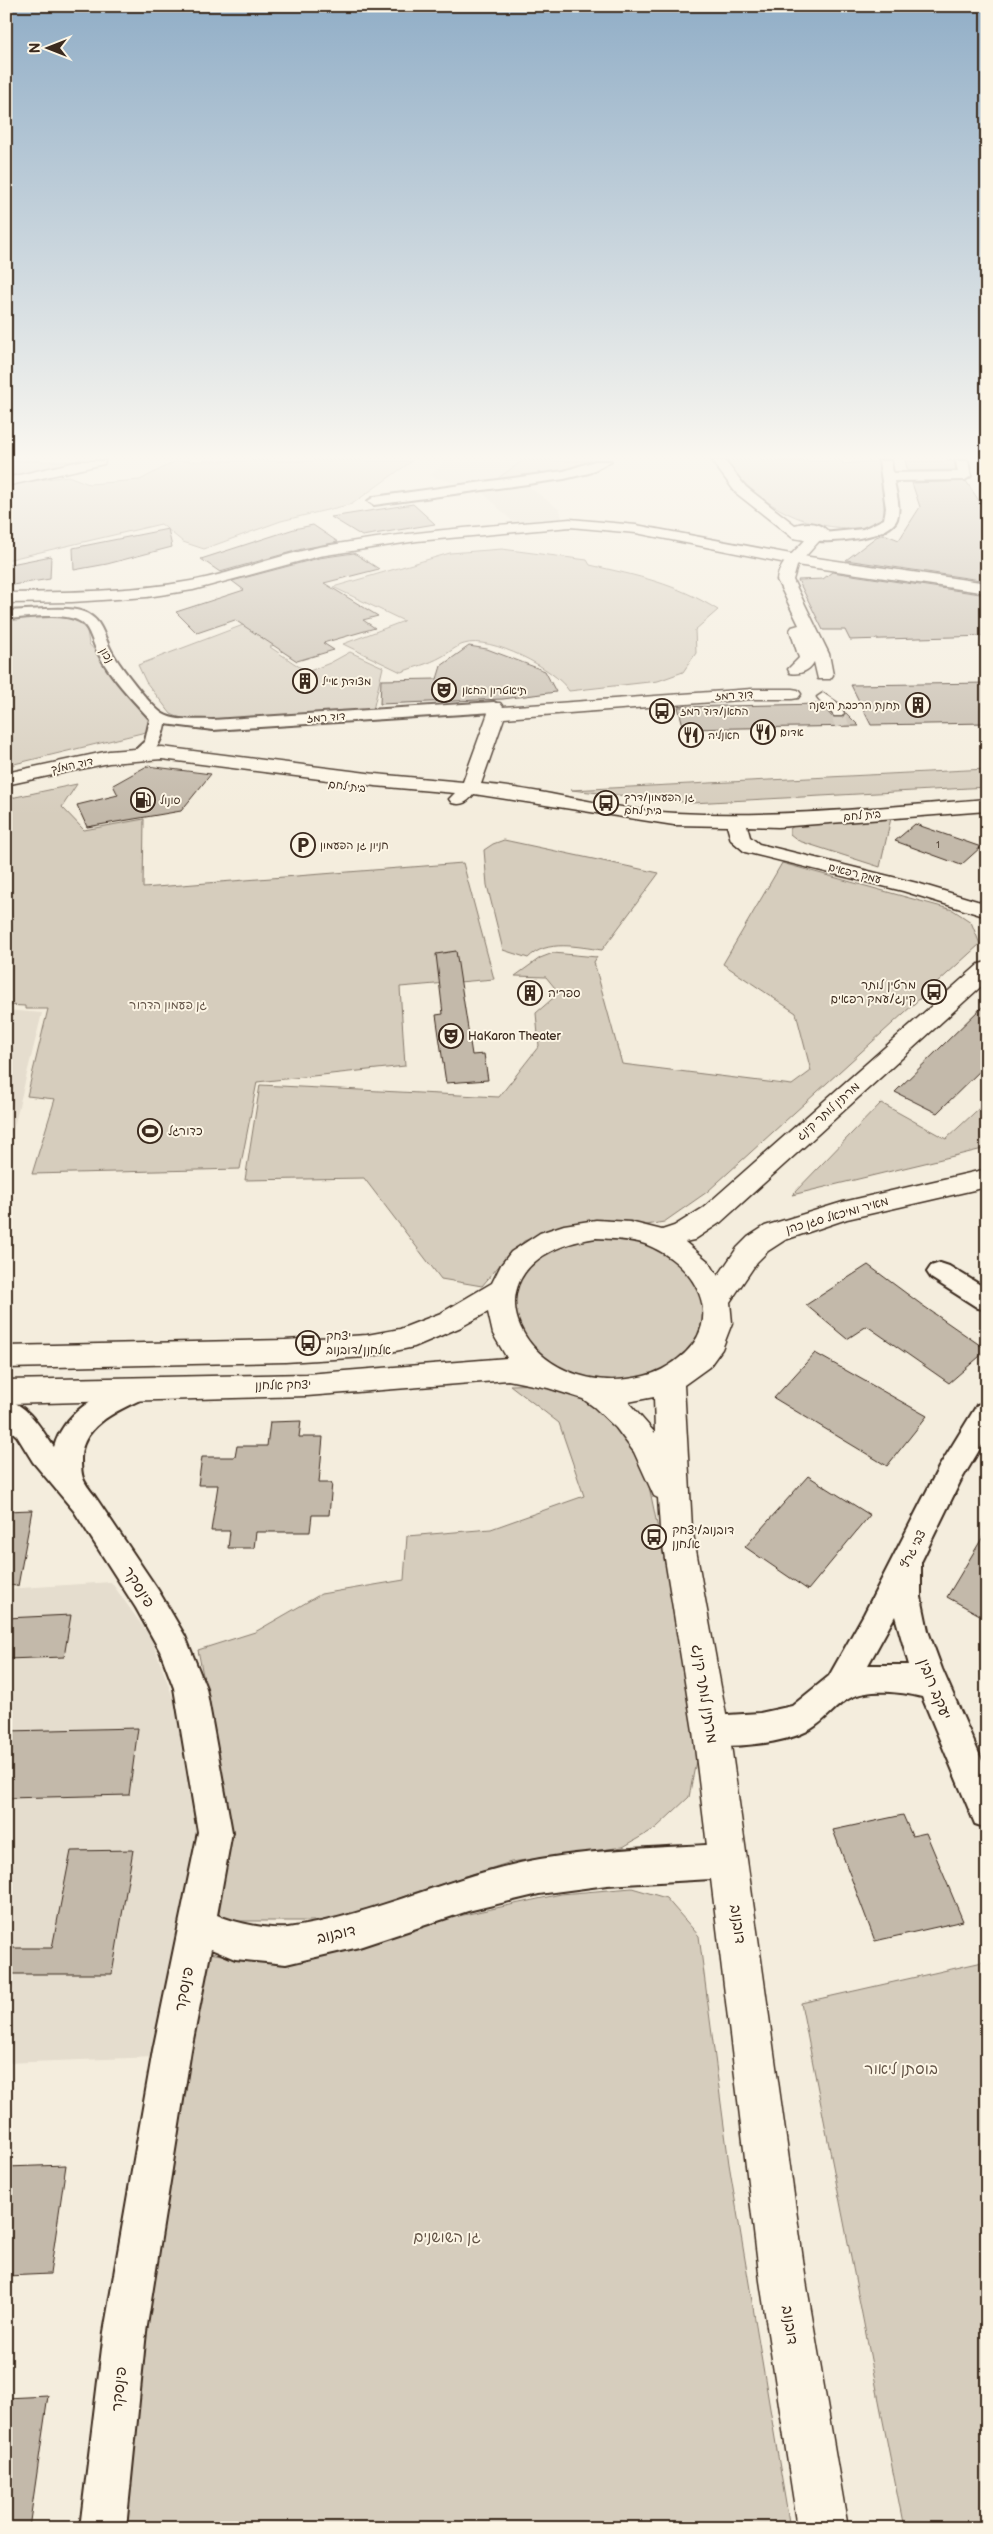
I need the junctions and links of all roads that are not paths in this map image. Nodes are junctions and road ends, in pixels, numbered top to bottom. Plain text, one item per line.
1 (215, 579) edge
2 (774, 579) edge
3 (784, 579) edge
4 (935, 579) edge
5 (972, 579) edge
6 (987, 581) edge
7 (987, 588) edge
8 (6, 598) edge
9 (6, 615) edge
10 (784, 672) junction
11 (824, 675) junction
12 (792, 694) junction
13 (823, 697) dead end
14 (496, 710) junction
15 (838, 713) tunnel mouth
16 (158, 718) junction
17 (139, 758) junction
18 (6, 779) edge
19 (6, 787) edge
20 (465, 794) junction
21 (987, 805) edge
22 (643, 816) junction
23 (736, 822) junction
24 (752, 848) junction
25 (978, 908) edge
26 (987, 920) edge
27 (987, 969) edge
28 (987, 1178) edge
29 (660, 1240) junction
30 (940, 1272) dead end
31 (502, 1290) junction
32 (717, 1300) junction
33 (987, 1301) edge
34 (6, 1357) edge
35 (557, 1379) junction
36 (669, 1380) junction
37 (142, 1388) junction
38 (591, 1389) junction
39 (6, 1392) edge
40 (6, 1410) edge
41 (987, 1413) edge
42 (68, 1484) junction
43 (676, 1528) junction
44 (907, 1560) junction
45 (932, 1685) junction
46 (840, 1686) junction
47 (711, 1732) junction
48 (987, 1812) edge
49 (729, 1861) junction
50 (196, 1924) junction
51 (103, 2528) edge
52 (823, 2528) edge

1 - 8 main road
2 - 10 main road
3 - 11 main road
4 - 7 main road
5 - 6 main road
9 - 16 street, נכון
10 - 11 main road
10 - 12 main road
11 - 12 main road, דוד רמז
12 - 14 main road, דוד רמז
13 - 15 street
14 - 16 street, דוד רמז
14 - 20 main road
16 - 17 street
17 - 18 main road, דוד המלך
17 - 19 main road, דוד המלך
17 - 20 main road, בית לחם
20 - 22 main road, בית לחם
21 - 23 main road, בית לחם
22 - 23 main road, בית לחם
22 - 24 main road, עמק רפאים
23 - 24 main road
24 - 25 main road, עמק רפאים
25 - 26 main road
27 - 29 main road, מרתין לותר קינג
28 - 32 main road, מאיר ומיכאל סגן כהן
29 - 31 main road
29 - 32 main road
30 - 33 street
31 - 34 main road
31 - 35 main road
32 - 36 main road
35 - 37 main road, יצחק אלחנן
35 - 38 main road
36 - 38 main road
36 - 43 main road, מרתין לותר קינג
37 - 39 main road, יצחק אלחנן
37 - 42 street
38 - 43 main road, מרתין לותר קינג
40 - 42 street, פינסקר
41 - 44 street, צבי גרץ
42 - 50 street, פינסקר
43 - 47 main road, מרתין לותר קינג
44 - 45 street, יעקב רובין
44 - 46 street, צבי גרץ
45 - 46 street
45 - 48 street, יעקב רובין
46 - 47 street, צבי גרץ
47 - 49 main road, מרתין לותר קינג
49 - 50 street, דובנוב
49 - 52 main road, דובנוב
50 - 51 street, פינסקר

